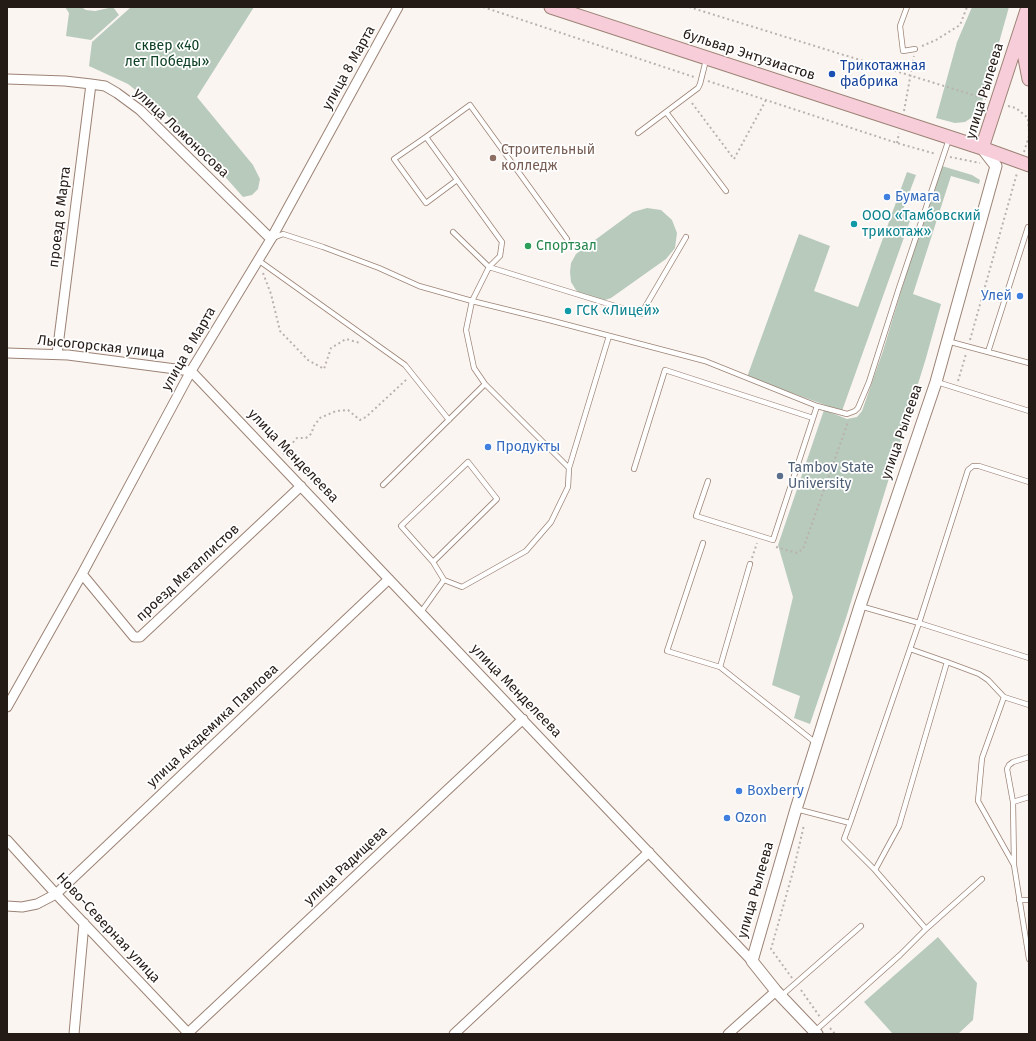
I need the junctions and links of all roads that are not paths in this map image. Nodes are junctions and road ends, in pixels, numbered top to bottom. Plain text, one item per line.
1 (398, 7) edge
2 (551, 7) edge
3 (907, 7) edge
4 (1026, 12) edge
5 (916, 49) road end
6 (707, 58) junction
7 (7, 79) edge
8 (1029, 79) edge
9 (91, 84) junction
10 (666, 112) junction
11 (638, 133) dead end
12 (426, 137) junction
13 (949, 137) junction
14 (982, 148) junction
15 (1029, 164) edge
16 (457, 180) junction
17 (726, 191) dead end
18 (1028, 228) dead end
19 (453, 232) dead end
20 (686, 237) dead end
21 (271, 239) junction
22 (567, 239) dead end
23 (258, 260) junction
24 (489, 267) junction
25 (472, 301) junction
26 (609, 336) junction
27 (947, 341) junction
28 (988, 352) junction
29 (7, 353) edge
30 (57, 354) junction
31 (1029, 363) edge
32 (191, 370) junction
33 (936, 382) junction
34 (485, 384) junction
35 (817, 406) junction
36 (1029, 411) edge
37 (813, 418) junction
38 (450, 420) junction
39 (569, 468) junction
40 (634, 469) dead end
41 (708, 481) dead end
42 (1029, 482) edge
43 (383, 485) dead end
44 (301, 486) junction
45 (703, 543) dead end
46 (433, 562) junction
47 (750, 564) road end
48 (82, 574) junction
49 (390, 579) junction
50 (444, 580) junction
51 (860, 606) junction
52 (420, 612) junction
53 (919, 623) junction
54 (910, 649) junction
55 (1029, 658) edge
56 (947, 662) junction
57 (720, 667) junction
58 (1004, 697) junction
59 (1029, 705) edge
60 (7, 707) edge
61 (523, 719) junction
62 (817, 744) junction
63 (1029, 757) edge
64 (1029, 797) edge
65 (1013, 802) junction
66 (796, 809) junction
67 (850, 823) junction
68 (7, 840) edge
69 (649, 852) junction
70 (1014, 864) junction
71 (875, 870) junction
72 (982, 879) dead end
73 (56, 894) junction
74 (1019, 900) junction
75 (1029, 900) edge
76 (7, 906) edge
77 (84, 923) junction
78 (861, 926) dead end
79 (926, 929) junction
80 (1029, 959) edge
81 (752, 960) junction
82 (778, 994) junction
83 (816, 1033) edge
84 (74, 1034) edge
85 (189, 1034) edge
86 (454, 1034) edge
87 (728, 1034) edge

1 - 21 street, улица 8 Марта
2 - 6 main road, бульвар Энтузиастов
3 - 5 lane
4 - 8 main road
4 - 14 main road, улица Рылеева
6 - 10 lane
6 - 13 main road, бульвар Энтузиастов
7 - 9 street, улица Ломоносова
9 - 21 street, улица Ломоносова
9 - 30 street, проезд 8 Марта
10 - 11 lane
10 - 17 lane
12 - 16 lane
12 - 16 lane
12 - 22 lane
13 - 14 main road, бульвар Энтузиастов
13 - 35 lane
14 - 15 main road, бульвар Энтузиастов
14 - 27 street, улица Рылеева
16 - 24 lane
18 - 28 lane
19 - 24 lane
20 - 24 lane
21 - 23 street, улица 8 Марта
21 - 25 lane
23 - 32 street, улица 8 Марта
23 - 38 lane
24 - 25 lane
25 - 26 lane
25 - 34 lane
26 - 35 lane
26 - 39 lane
27 - 28 lane
27 - 33 street, улица Рылеева
28 - 31 lane
29 - 30 street, Лысогорская улица
30 - 32 street, Лысогорская улица
32 - 44 street, улица Менделеева
32 - 48 street, улица 8 Марта
33 - 36 lane
33 - 51 street, улица Рылеева
34 - 38 lane
34 - 39 lane
35 - 37 lane
37 - 40 lane
37 - 41 lane
38 - 43 lane
39 - 50 lane
42 - 53 lane
44 - 48 street, проезд Металлистов
44 - 49 street, улица Менделеева
45 - 57 lane
46 - 46 lane
46 - 50 lane
47 - 57 lane
48 - 60 street, улица 8 Марта
49 - 52 street, улица Менделеева
49 - 73 street, улица Академика Павлова
50 - 52 lane
51 - 53 lane
51 - 62 street, улица Рылеева
52 - 61 street, улица Менделеева
53 - 54 lane
53 - 55 lane
54 - 56 lane
54 - 67 lane
56 - 58 lane
56 - 71 lane
57 - 62 lane
58 - 59 lane
58 - 70 lane
61 - 69 street, улица Менделеева
61 - 85 street, улица Радищева
62 - 66 street, улица Рылеева
63 - 65 lane
64 - 65 lane
65 - 70 lane
66 - 67 lane
66 - 81 street, улица Рылеева
67 - 71 lane
68 - 73 street, Ново-Северная улица
69 - 81 street, улица Менделеева
69 - 86 street
70 - 74 lane
71 - 79 lane
72 - 79 lane
73 - 76 street, улица Академика Павлова
73 - 77 street, Ново-Северная улица
74 - 75 lane
74 - 80 lane
77 - 84 street
77 - 85 street, Ново-Северная улица
78 - 82 lane
79 - 83 lane
81 - 82 street, улица Менделеева
82 - 83 street, улица Менделеева
82 - 87 street

